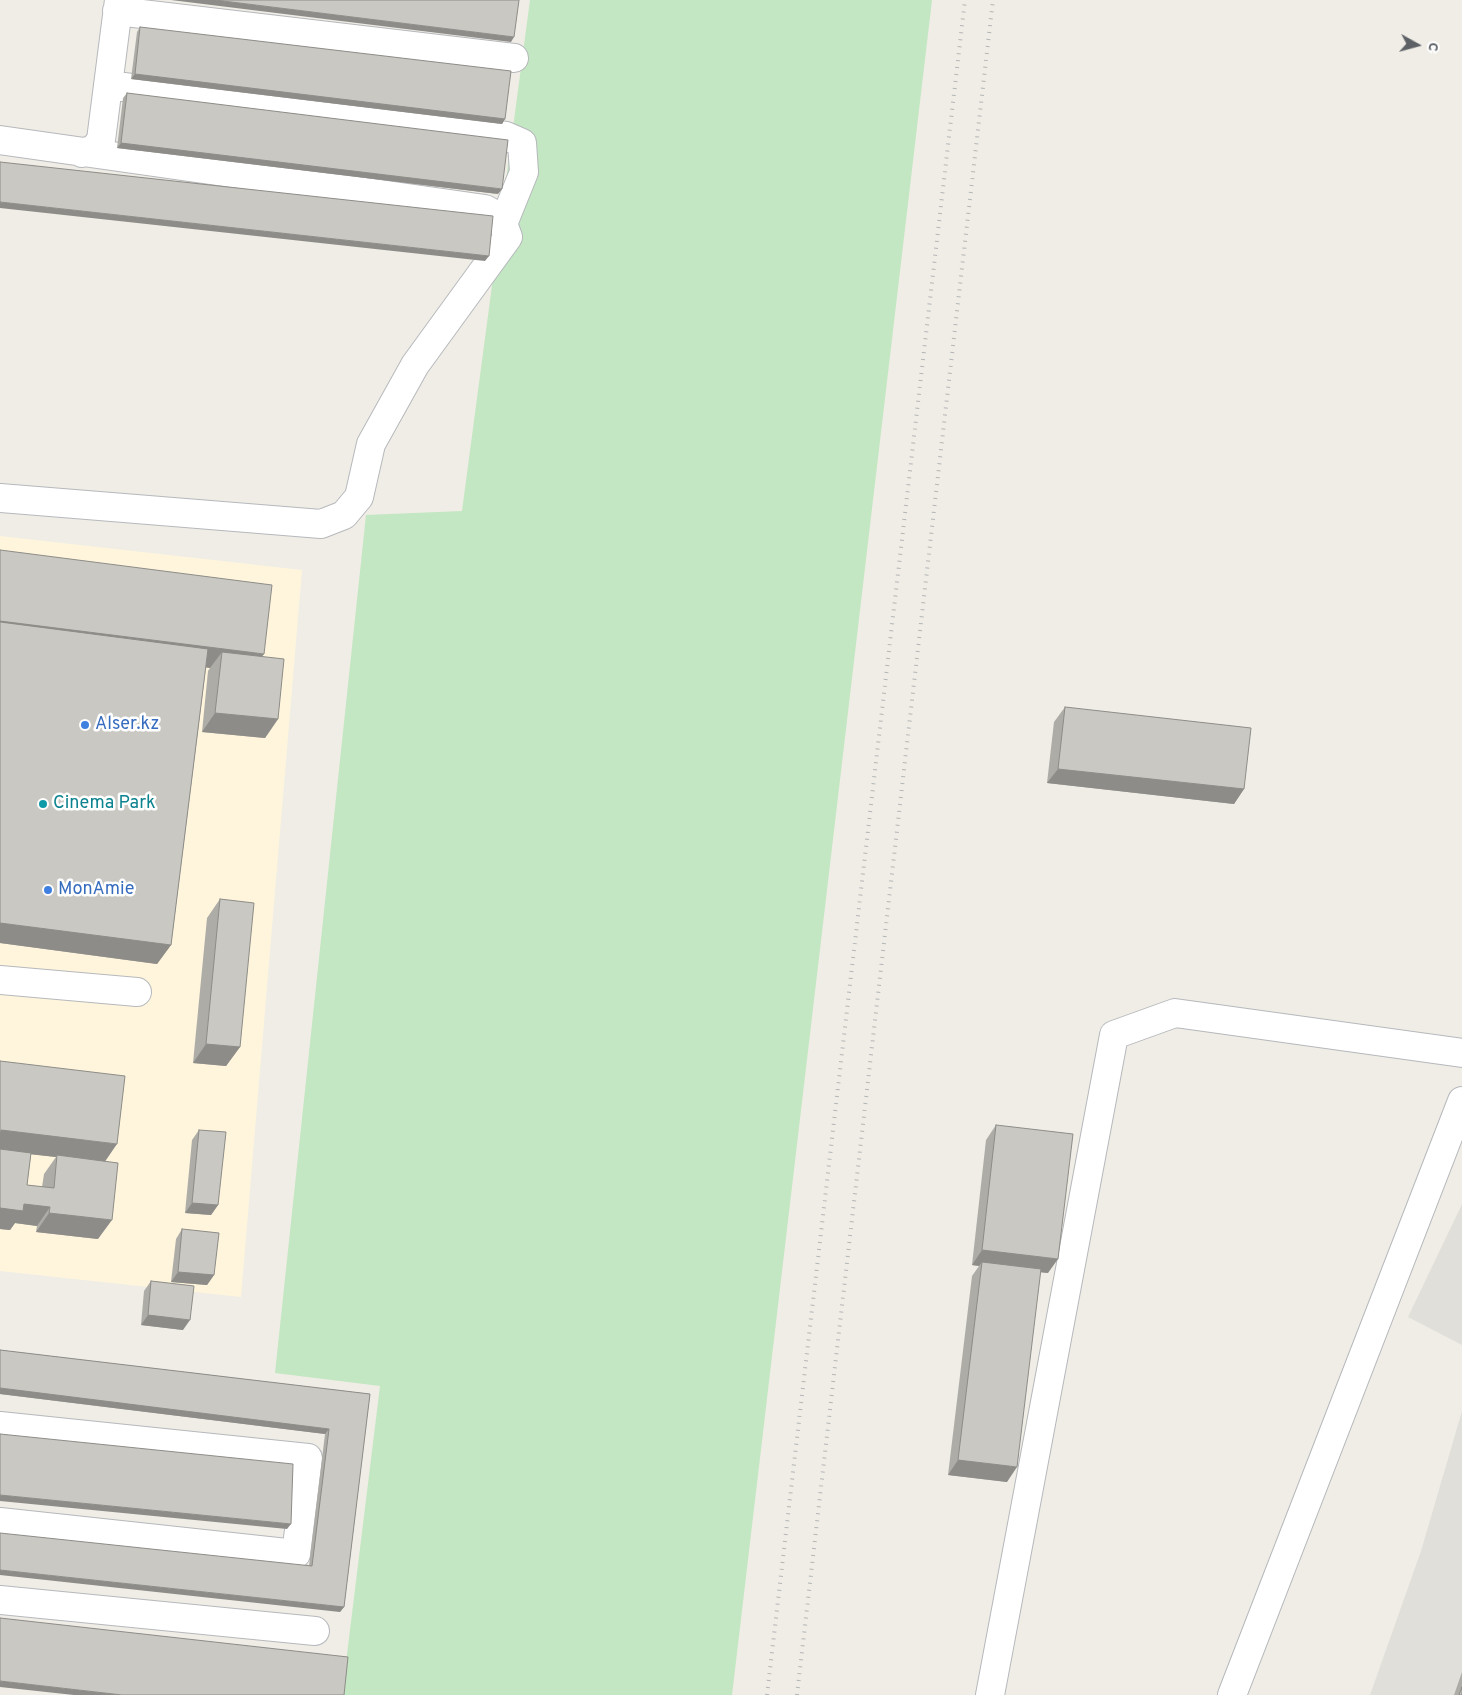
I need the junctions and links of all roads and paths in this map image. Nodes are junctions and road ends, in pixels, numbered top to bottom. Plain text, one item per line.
1 (118, 6) edge
2 (514, 58) dead end
3 (108, 86) junction
4 (0, 140) edge
5 (82, 153) junction
6 (504, 224) junction
7 (0, 498) edge
8 (0, 980) edge
9 (137, 992) dead end
10 (1462, 1053) edge
11 (1462, 1101) edge
12 (0, 1426) edge
13 (0, 1522) edge
14 (0, 1600) edge
15 (315, 1631) dead end
16 (990, 1695) edge
17 (1232, 1695) edge

1 - 2 street
1 - 3 street
3 - 5 street
3 - 6 street
4 - 5 street
5 - 6 street
6 - 7 street
8 - 9 street
10 - 16 street
11 - 17 street
12 - 13 street
14 - 15 street

